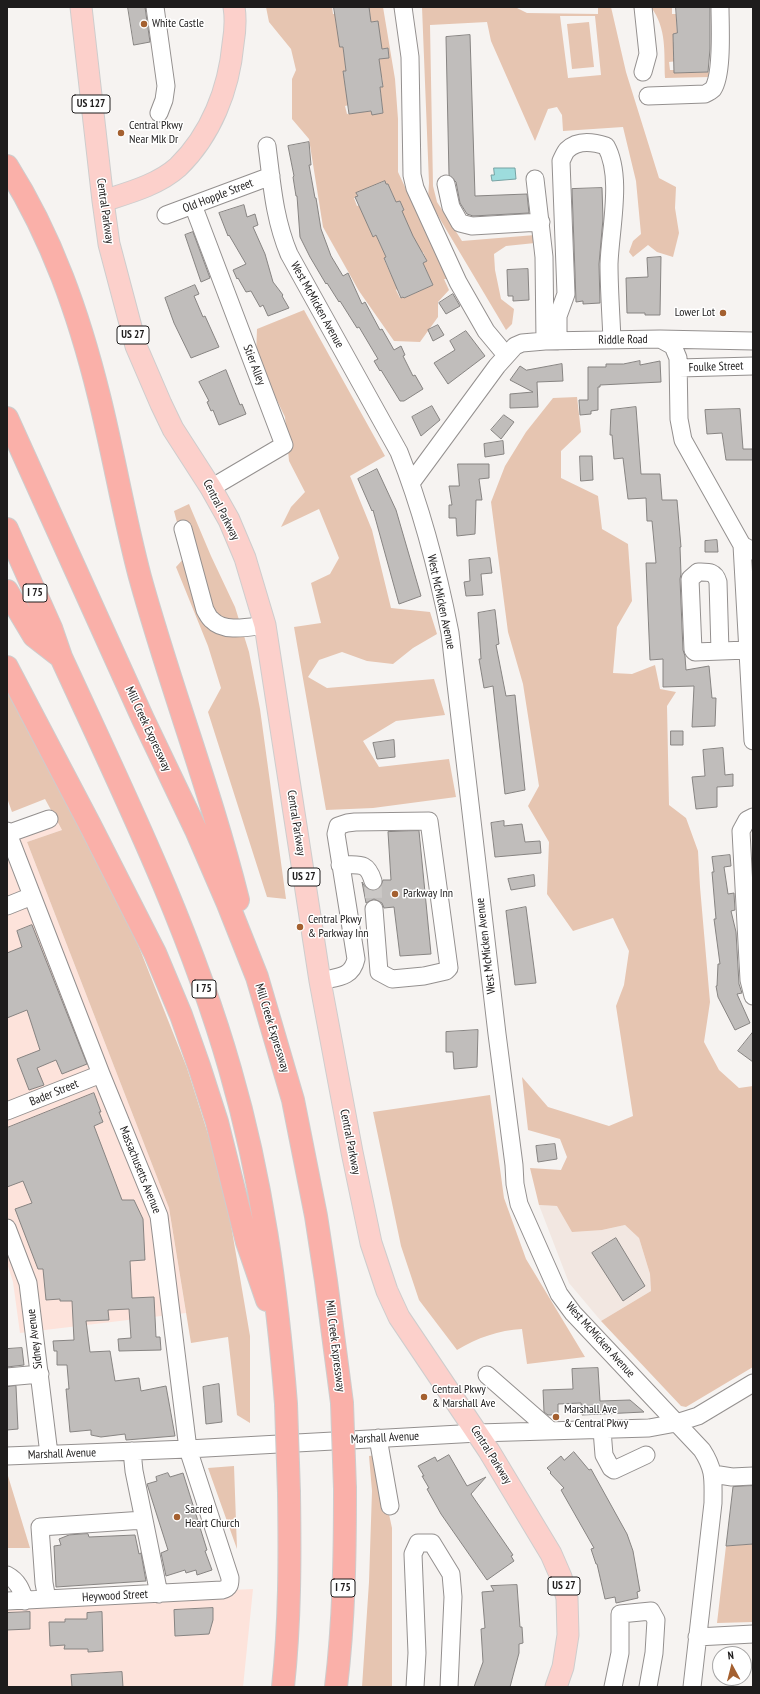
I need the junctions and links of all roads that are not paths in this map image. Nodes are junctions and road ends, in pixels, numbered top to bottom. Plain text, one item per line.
1 (81, 7) edge
2 (155, 7) edge
3 (234, 7) edge
4 (403, 7) edge
5 (643, 7) edge
6 (720, 7) edge
7 (643, 72) dead end
8 (648, 96) dead end
9 (159, 113) dead end
10 (267, 146) dead end
11 (7, 166) edge
12 (271, 176) junction
13 (535, 179) dead end
14 (446, 184) dead end
15 (103, 201) junction
16 (193, 205) junction
17 (166, 216) dead end
18 (541, 222) junction
19 (660, 339) junction
20 (612, 340) junction
21 (551, 341) junction
22 (753, 341) edge
23 (506, 354) junction
24 (753, 366) edge
25 (679, 368) junction
26 (7, 418) edge
27 (411, 482) junction
28 (211, 488) junction
29 (7, 529) edge
30 (183, 529) dead end
31 (747, 548) edge
32 (7, 591) edge
33 (265, 625) junction
34 (748, 650) junction
35 (720, 651) junction
36 (60, 657) junction
37 (7, 667) edge
38 (753, 741) edge
39 (753, 817) edge
40 (49, 819) dead end
41 (7, 833) edge
42 (340, 865) junction
43 (372, 881) tunnel mouth
44 (32, 896) junction
45 (7, 906) edge
46 (374, 909) tunnel mouth
47 (257, 977) junction
48 (320, 981) junction
49 (753, 996) edge
50 (101, 1074) junction
51 (7, 1112) edge
52 (7, 1228) edge
53 (281, 1342) junction
54 (40, 1374) junction
55 (487, 1374) dead end
56 (7, 1376) edge
57 (753, 1383) edge
58 (676, 1423) junction
59 (602, 1430) junction
60 (551, 1431) junction
61 (478, 1433) junction
62 (378, 1438) junction
63 (188, 1449) junction
64 (132, 1451) junction
65 (49, 1454) junction
66 (646, 1455) dead end
67 (7, 1456) edge
68 (713, 1474) junction
69 (753, 1476) edge
70 (390, 1506) dead end
71 (144, 1520) junction
72 (7, 1575) edge
73 (222, 1590) joint
74 (159, 1594) junction
75 (47, 1599) junction
76 (25, 1601) junction
77 (7, 1602) edge
78 (753, 1634) edge
79 (697, 1637) junction
80 (283, 1687) edge
81 (336, 1687) edge
82 (415, 1687) edge
83 (449, 1687) edge
84 (556, 1687) edge
85 (613, 1687) edge
86 (648, 1687) edge
87 (692, 1687) edge

1 - 15 main road, Central Parkway / US 127
2 - 9 street
3 - 15 main road
4 - 23 street
5 - 7 street
6 - 8 street
10 - 12 street, West McMicken Avenue
11 - 47 highway
12 - 16 street, Old Hopple Street
12 - 27 street, West McMicken Avenue
13 - 18 street
14 - 18 street
15 - 28 main road, Central Parkway / US 27
16 - 17 street, Old Hopple Street
16 - 28 street, Stier Alley
18 - 21 street
19 - 20 street, Riddle Road
19 - 22 street
19 - 25 street, Riddle Road
20 - 21 street, Riddle Road
20 - 21 street
21 - 23 street, Riddle Road
23 - 27 street, Riddle Road
24 - 25 street, Foulke Street
25 - 31 street, Riddle Road
26 - 47 highway, Mill Creek Expressway / I 75
27 - 58 street, West McMicken Avenue
28 - 33 main road, Central Parkway / US 27
29 - 36 highway, I 75
30 - 33 street
31 - 34 street
32 - 36 highway
33 - 48 main road, Central Parkway / US 27
34 - 35 street
34 - 38 street
35 - 35 street
36 - 53 highway, I 75
37 - 53 highway
39 - 49 street
40 - 41 street
41 - 44 street, Massachusetts Avenue
42 - 43 street
42 - 46 street
42 - 48 street
44 - 45 street
44 - 50 street, Massachusetts Avenue
47 - 81 highway, Mill Creek Expressway / I 75, bridge
48 - 61 main road, Central Parkway / US 27
50 - 51 street, Bader Street
50 - 63 street, Massachusetts Avenue
52 - 54 street, Sidney Avenue
53 - 80 highway, I 75, bridge
54 - 56 street
54 - 65 street, Sidney Avenue
55 - 60 street
57 - 58 street, Marshall Avenue
58 - 59 street, Marshall Avenue
58 - 68 street, West McMicken Avenue
59 - 60 street, Marshall Avenue
59 - 66 street
60 - 61 street, Marshall Avenue
61 - 62 street, Marshall Avenue
61 - 84 main road, Central Parkway / US 27
62 - 63 street, Marshall Avenue
62 - 70 street
63 - 64 street, Marshall Avenue
63 - 73 street, Massachusetts Avenue
64 - 65 street, Marshall Avenue
64 - 71 street
65 - 67 street, Marshall Avenue
68 - 69 street
68 - 79 street, West McMicken Avenue
71 - 74 street
71 - 75 street
72 - 76 street
73 - 74 street, Heywood Street
74 - 75 street, Heywood Street
75 - 76 street, Heywood Street
76 - 77 street, Heywood Street
78 - 79 street
79 - 87 street, West McMicken Avenue
82 - 83 street
85 - 86 street

